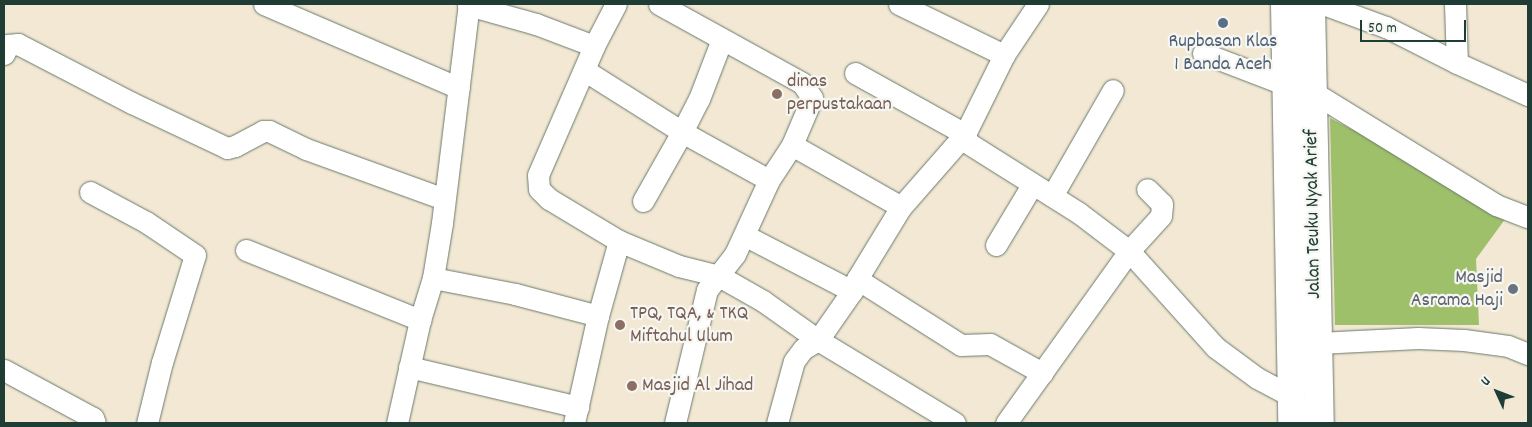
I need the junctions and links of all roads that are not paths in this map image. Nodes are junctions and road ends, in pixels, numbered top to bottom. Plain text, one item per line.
1 (264, 4) edge
2 (469, 4) edge
3 (616, 4) edge
4 (659, 4) edge
5 (899, 4) edge
6 (1038, 4) edge
7 (1285, 4) edge
8 (1311, 4) edge
9 (1324, 4) edge
10 (1455, 4) edge
11 (722, 39) junction
12 (594, 46) junction
13 (1204, 53) dead end
14 (4, 54) edge
15 (1004, 55) junction
16 (1457, 63) junction
17 (584, 70) junction
18 (855, 73) dead end
19 (459, 88) junction
20 (1299, 88) junction
21 (1113, 90) dead end
22 (1528, 95) edge
23 (682, 132) junction
24 (965, 134) junction
25 (792, 145) junction
26 (769, 180) junction
27 (1032, 185) junction
28 (1147, 189) dead end
29 (90, 192) dead end
30 (1052, 196) junction
31 (444, 200) junction
32 (644, 201) dead end
33 (901, 207) junction
34 (1528, 217) edge
35 (744, 235) junction
36 (619, 241) junction
37 (996, 245) dead end
38 (246, 250) dead end
39 (1129, 251) junction
40 (719, 276) junction
41 (432, 278) junction
42 (855, 285) junction
43 (598, 316) junction
44 (420, 320) junction
45 (818, 340) junction
46 (1318, 343) junction
47 (1528, 354) edge
48 (409, 366) junction
49 (4, 370) edge
50 (1042, 373) junction
51 (1291, 396) junction
52 (576, 415) edge
53 (95, 423) edge
54 (148, 423) edge
55 (397, 423) edge
56 (675, 423) edge
57 (777, 423) edge
58 (955, 423) edge
59 (1006, 423) edge
60 (1292, 423) edge
61 (1320, 423) edge

1 - 19 street
2 - 12 street
2 - 19 street
3 - 12 street
4 - 11 street
5 - 15 street
6 - 15 street
7 - 20 highway, Jalan Teuku Nyak Arief
8 - 20 highway, Jalan Teuku Nyak Arief
9 - 16 street
10 - 16 street
11 - 23 street
11 - 25 street
12 - 17 street
13 - 20 street
14 - 31 street
15 - 24 street
16 - 22 street
17 - 23 street
17 - 36 street
18 - 24 street
19 - 31 street
20 - 34 street
20 - 46 highway, Jalan Teuku Nyak Arief
20 - 51 highway, Jalan Teuku Nyak Arief
21 - 30 street
23 - 26 street
23 - 32 street
24 - 27 street
24 - 33 street
25 - 26 street
25 - 33 street
26 - 35 street
27 - 30 street
27 - 37 street
28 - 39 street
29 - 54 street
30 - 39 street
31 - 41 street
33 - 42 street
35 - 40 street
35 - 42 street
36 - 40 street
36 - 43 street
38 - 44 street
39 - 50 street
39 - 51 street
40 - 45 street
40 - 56 street
41 - 43 street
41 - 44 street
42 - 45 street
42 - 50 street
43 - 52 street
44 - 48 street
45 - 57 street
45 - 58 street
46 - 47 street
46 - 61 highway, Jalan Teuku Nyak Arief
48 - 52 street
48 - 55 street
49 - 53 street
50 - 59 street
51 - 60 highway, Jalan Teuku Nyak Arief

